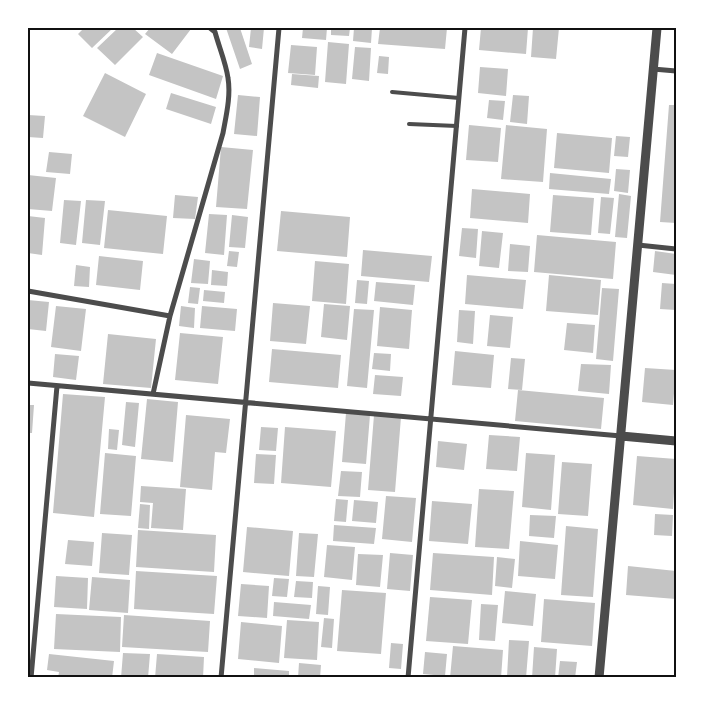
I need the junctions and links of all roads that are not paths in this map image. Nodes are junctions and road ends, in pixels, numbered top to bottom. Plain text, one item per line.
1 (210, 28) edge
2 (279, 28) edge
3 (466, 28) edge
4 (656, 28) edge
5 (653, 69) junction
6 (676, 72) edge
7 (392, 92) dead end
8 (459, 98) junction
9 (409, 124) dead end
10 (457, 126) junction
11 (638, 245) junction
12 (676, 249) edge
13 (28, 291) edge
14 (170, 316) junction
15 (28, 383) edge
16 (58, 386) junction
17 (154, 394) junction
18 (246, 402) junction
19 (431, 419) junction
20 (621, 436) junction
21 (676, 441) edge
22 (31, 678) edge
23 (221, 678) edge
24 (408, 678) edge
25 (599, 678) edge

1 - 14 street
2 - 18 street
3 - 8 street
4 - 5 street
5 - 6 street
5 - 11 street
7 - 8 lane
8 - 10 street
9 - 10 lane
10 - 19 street
11 - 12 street
11 - 20 street
13 - 14 street
14 - 17 street
15 - 16 street
16 - 17 street
16 - 22 street
17 - 18 street
18 - 19 street
18 - 23 street
19 - 20 street
19 - 24 street
20 - 21 street
20 - 25 street

